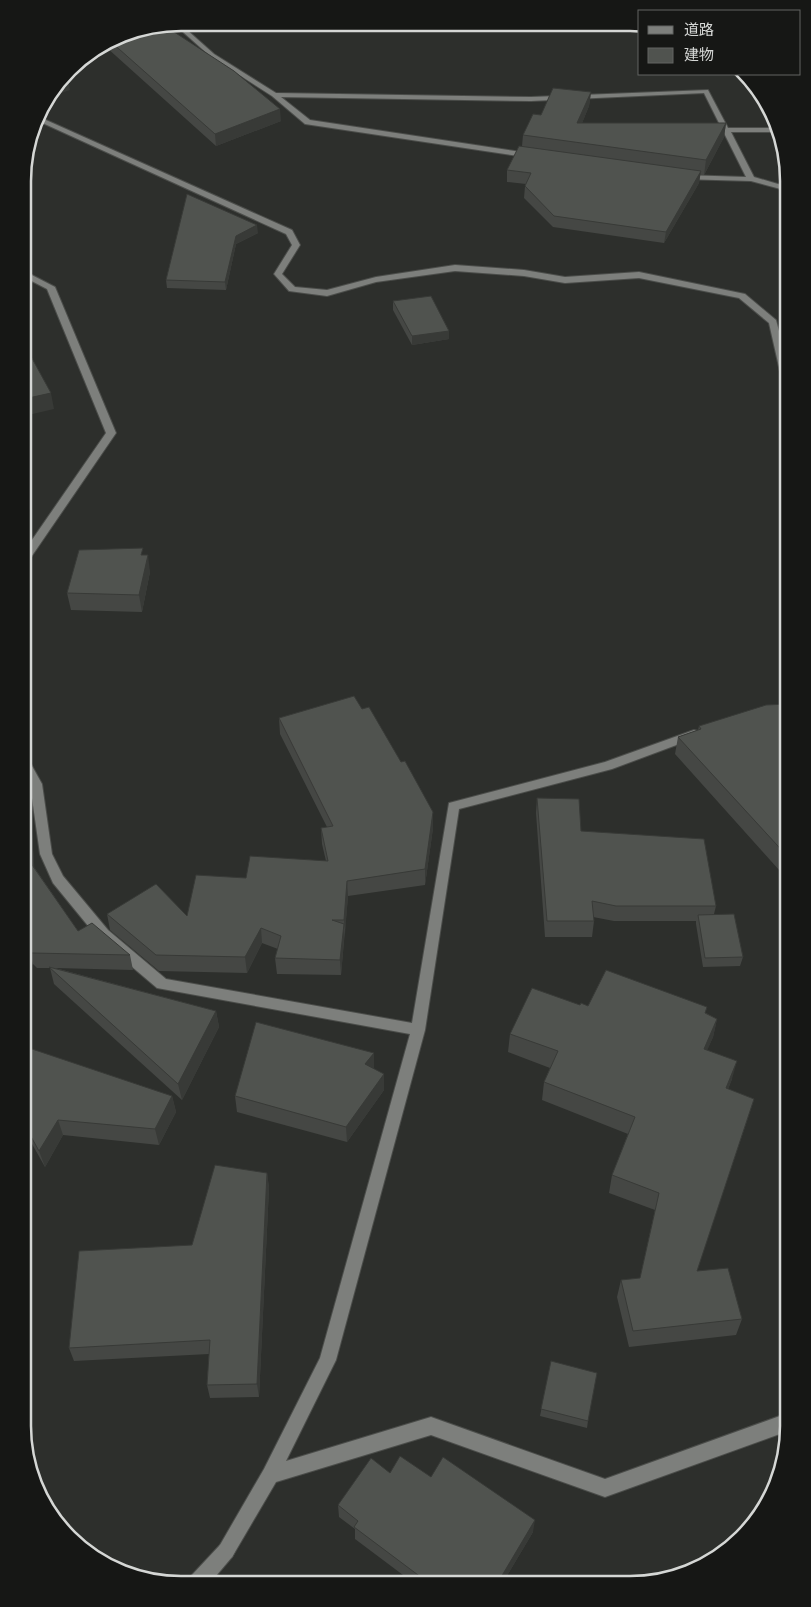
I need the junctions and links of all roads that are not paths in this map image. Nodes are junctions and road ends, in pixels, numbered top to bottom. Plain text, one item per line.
1 (181, 31) edge
2 (185, 31) joint
3 (274, 95) junction
4 (44, 121) edge
5 (726, 130) junction
6 (771, 130) edge
7 (536, 157) edge
8 (674, 176) edge
9 (751, 179) junction
10 (780, 187) edge
11 (32, 278) edge
12 (780, 338) edge
13 (32, 548) edge
14 (704, 730) edge
15 (32, 776) edge
16 (418, 1030) junction
17 (779, 1425) edge
18 (270, 1475) junction
19 (204, 1576) edge

1 - 2 highway
2 - 3 street
3 - 5 street
3 - 7 street
4 - 12 street
5 - 6 street
5 - 9 street
8 - 9 street
9 - 10 street
11 - 13 street
14 - 16 street
15 - 16 street
16 - 18 street
17 - 18 street
18 - 19 street

